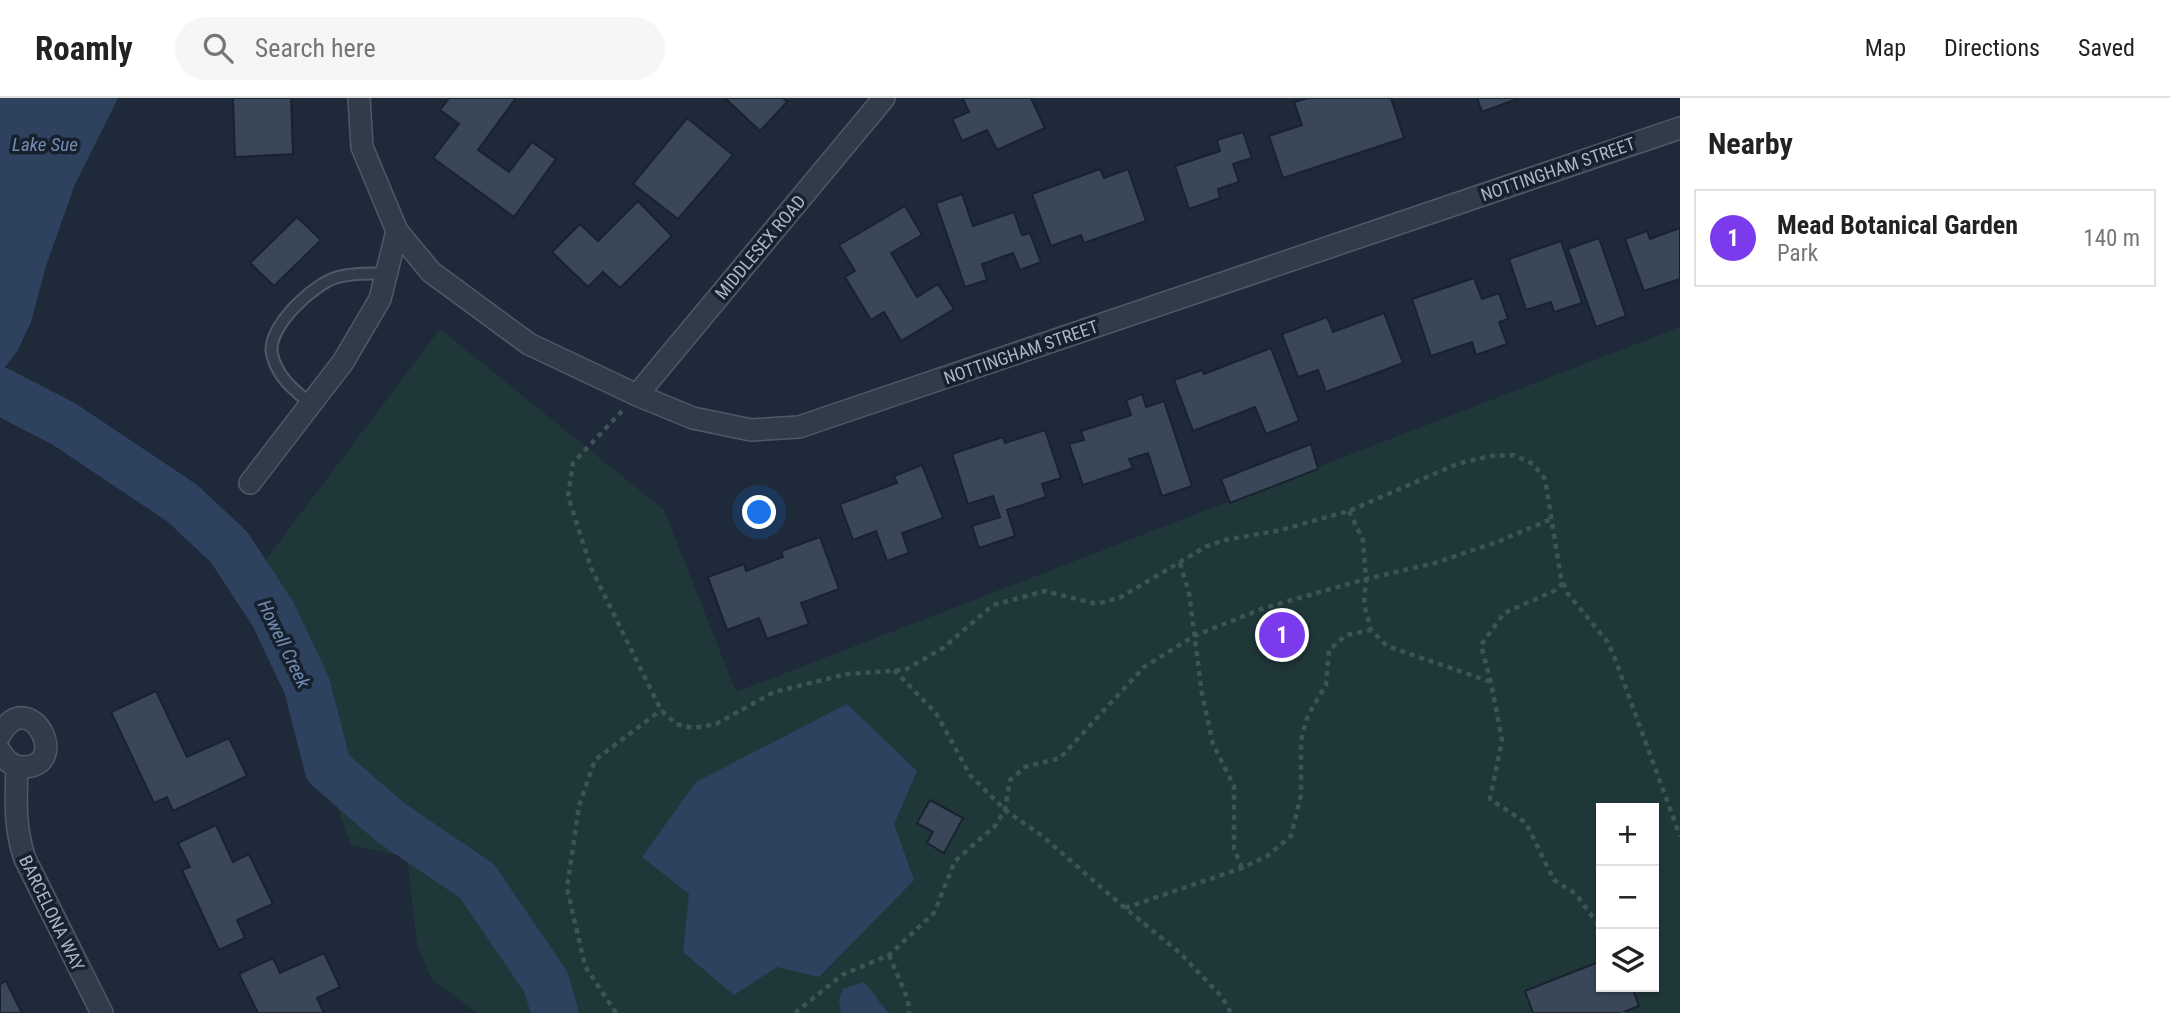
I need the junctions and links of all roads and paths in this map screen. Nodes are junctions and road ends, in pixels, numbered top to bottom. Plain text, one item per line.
1 (359, 98) edge
2 (884, 98) edge
3 (1680, 128) edge
4 (397, 231) junction
5 (387, 274) junction
6 (637, 395) junction
7 (311, 404) junction
8 (250, 483) dead end
9 (1349, 511) junction
10 (1551, 519) junction
11 (1180, 562) junction
12 (1366, 579) junction
13 (1563, 583) junction
14 (1371, 630) junction
15 (1194, 636) junction
16 (894, 670) junction
17 (1491, 683) junction
18 (661, 710) junction
19 (0, 735) edge
20 (0, 751) edge
21 (17, 767) junction
22 (1005, 810) junction
23 (1680, 836) edge
24 (1242, 868) junction
25 (1125, 908) junction
26 (1598, 929) edge
27 (889, 955) junction
28 (102, 1013) edge
29 (616, 1013) edge
30 (795, 1013) edge
31 (909, 1013) edge
32 (1231, 1013) edge

1 - 4 street, NOTTINGHAM STREET
2 - 6 street, MIDDLESEX ROAD
3 - 6 street, NOTTINGHAM STREET
4 - 5 street
4 - 6 street, NOTTINGHAM STREET
5 - 7 street
5 - 7 lane
6 - 18 path
7 - 8 street
9 - 10 path
9 - 11 path
9 - 12 path
10 - 12 path
10 - 13 path
11 - 15 path
11 - 16 path
12 - 14 path
12 - 15 path
13 - 17 path
13 - 23 path
14 - 17 path
14 - 24 path
15 - 22 path
15 - 24 path
16 - 18 path
16 - 22 path
17 - 26 path
18 - 29 path
19 - 21 street
20 - 21 street
21 - 28 street, BARCELONA WAY
22 - 25 path
22 - 27 path
24 - 25 path
25 - 32 path
27 - 30 path
27 - 31 path

